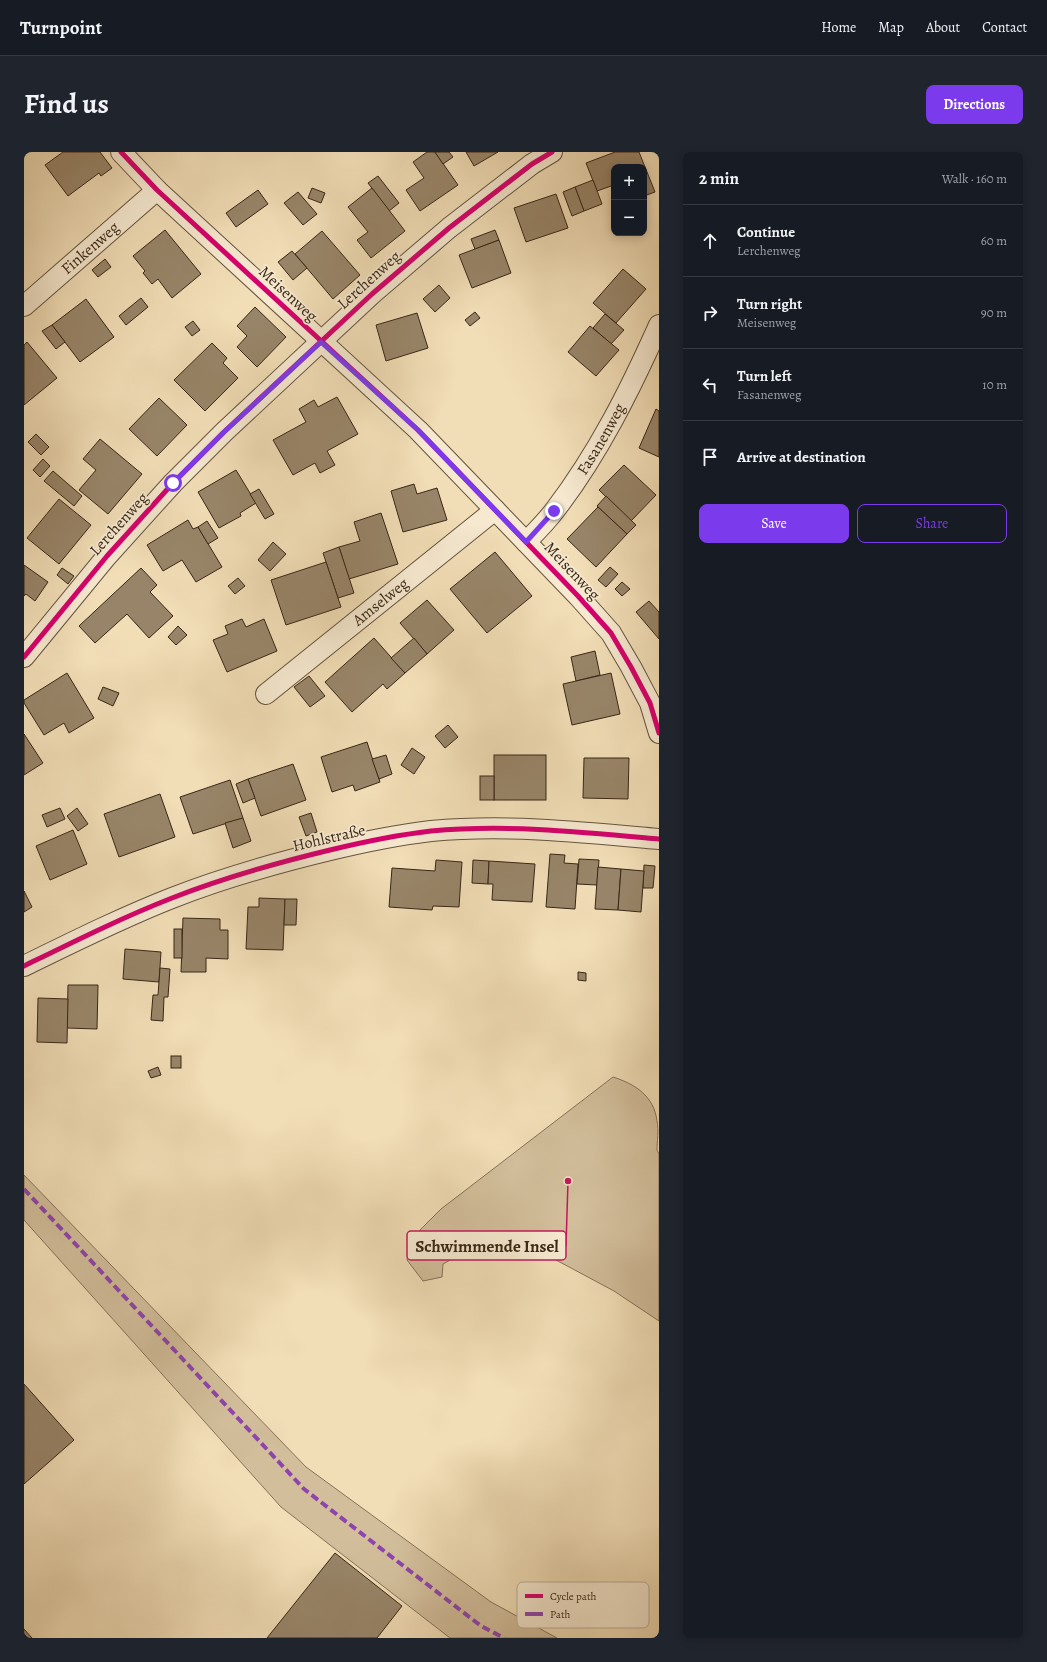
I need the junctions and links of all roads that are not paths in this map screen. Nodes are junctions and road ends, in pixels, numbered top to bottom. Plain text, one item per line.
1 (121, 152) edge
2 (552, 152) edge
3 (156, 190) junction
4 (24, 306) edge
5 (659, 325) edge
6 (321, 342) junction
7 (495, 510) junction
8 (526, 542) junction
9 (26, 651) edge
10 (266, 694) dead end
11 (654, 701) edge
12 (659, 732) edge
13 (659, 839) edge
14 (24, 966) edge

1 - 3 street, Meisenweg
2 - 6 street, Lerchenweg
3 - 4 street, Finkenweg
3 - 6 street, Meisenweg
5 - 8 street, Fasanenweg
6 - 7 street, Meisenweg
6 - 9 street, Lerchenweg
7 - 8 street, Meisenweg
7 - 10 street, Amselweg
8 - 11 street, Meisenweg
11 - 12 street, Meisenweg
13 - 14 street, Hohlstraße

